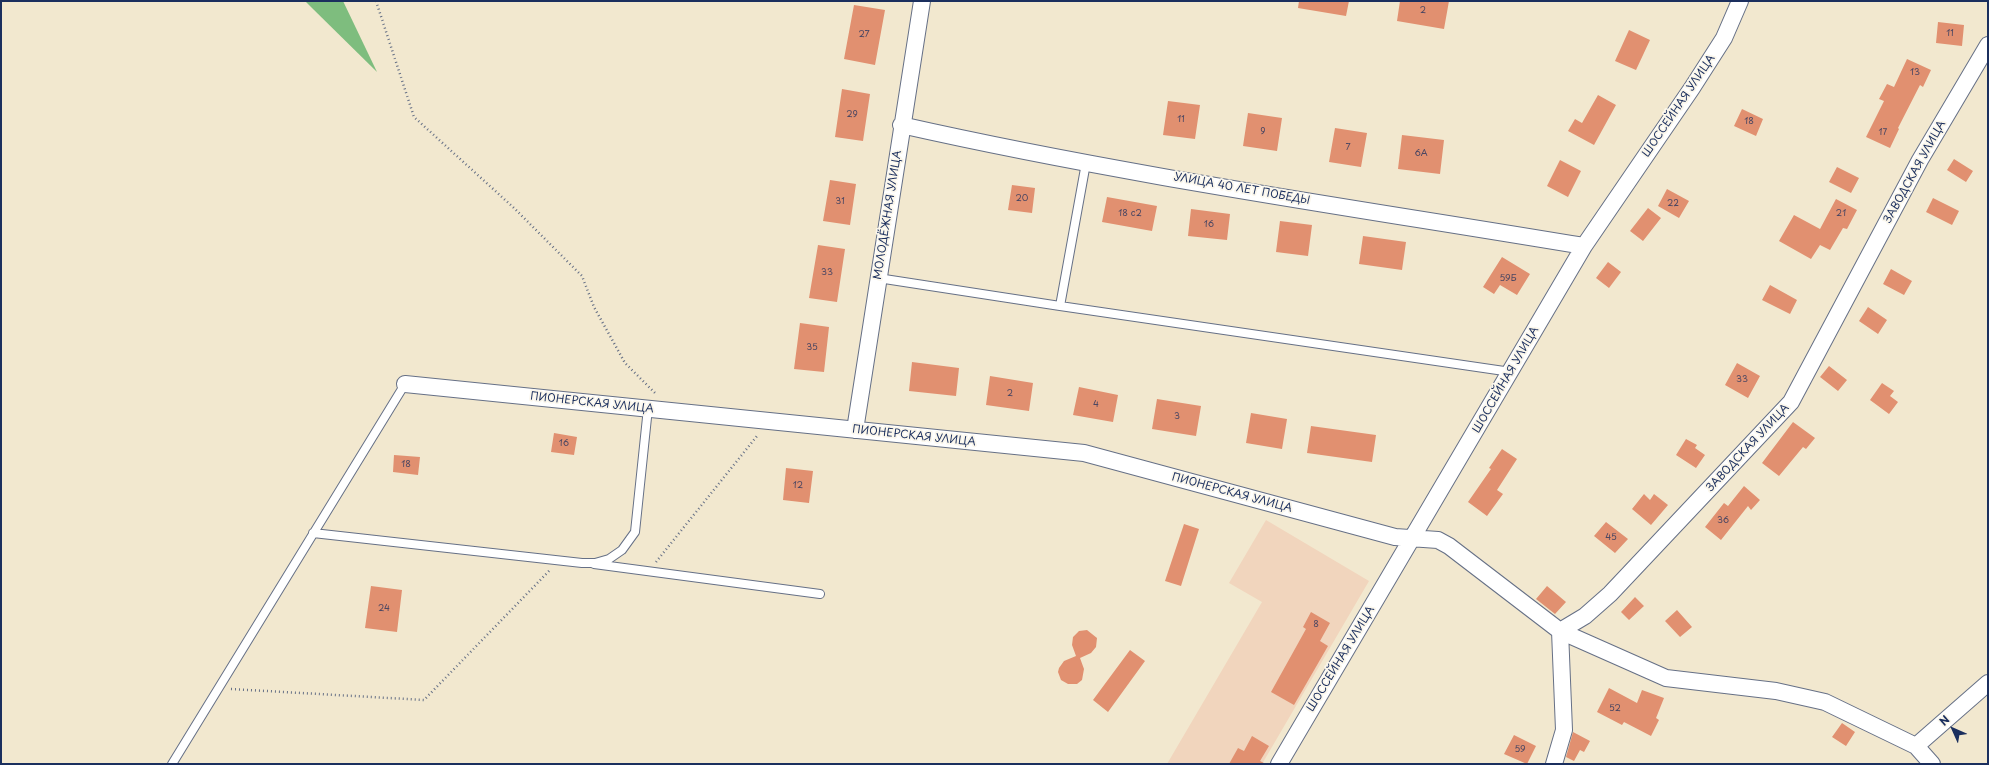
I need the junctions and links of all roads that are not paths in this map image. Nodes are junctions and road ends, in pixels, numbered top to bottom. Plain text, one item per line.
1 (922, 1) edge
2 (1740, 1) edge
3 (1988, 45) edge
4 (902, 125) junction
5 (1086, 163) junction
6 (1584, 246) junction
7 (878, 278) junction
8 (1060, 306) junction
9 (1511, 372) junction
10 (405, 384) joint
11 (648, 408) junction
12 (855, 430) junction
13 (313, 533) junction
14 (1414, 537) junction
15 (582, 563) junction
16 (820, 594) dead end
17 (1560, 631) junction
18 (1988, 683) edge
19 (1916, 746) junction
20 (172, 764) edge
21 (1278, 764) edge
22 (1554, 764) edge
23 (1932, 764) edge

1 - 4 street, МОЛОДЁЖНАЯ УЛИЦА
2 - 6 street, ШОССЕЙНАЯ УЛИЦА
3 - 17 street, ЗАВОДСКАЯ УЛИЦА
4 - 5 street, УЛИЦА 40 ЛЕТ ПОБЕДЫ
4 - 7 street, МОЛОДЁЖНАЯ УЛИЦА
5 - 6 street, УЛИЦА 40 ЛЕТ ПОБЕДЫ
5 - 8 lane
6 - 9 street, ШОССЕЙНАЯ УЛИЦА
7 - 8 lane
7 - 12 street, МОЛОДЁЖНАЯ УЛИЦА
8 - 9 lane
9 - 14 street, ШОССЕЙНАЯ УЛИЦА
10 - 11 street, ПИОНЕРСКАЯ УЛИЦА
10 - 13 lane
11 - 12 street, ПИОНЕРСКАЯ УЛИЦА
11 - 15 lane
12 - 14 street, ПИОНЕРСКАЯ УЛИЦА
13 - 15 lane
13 - 20 lane
14 - 17 street, ПИОНЕРСКАЯ УЛИЦА
14 - 21 street, ШОССЕЙНАЯ УЛИЦА
15 - 16 lane
17 - 19 street, ПИОНЕРСКАЯ УЛИЦА
17 - 22 street
18 - 19 street
19 - 23 street

